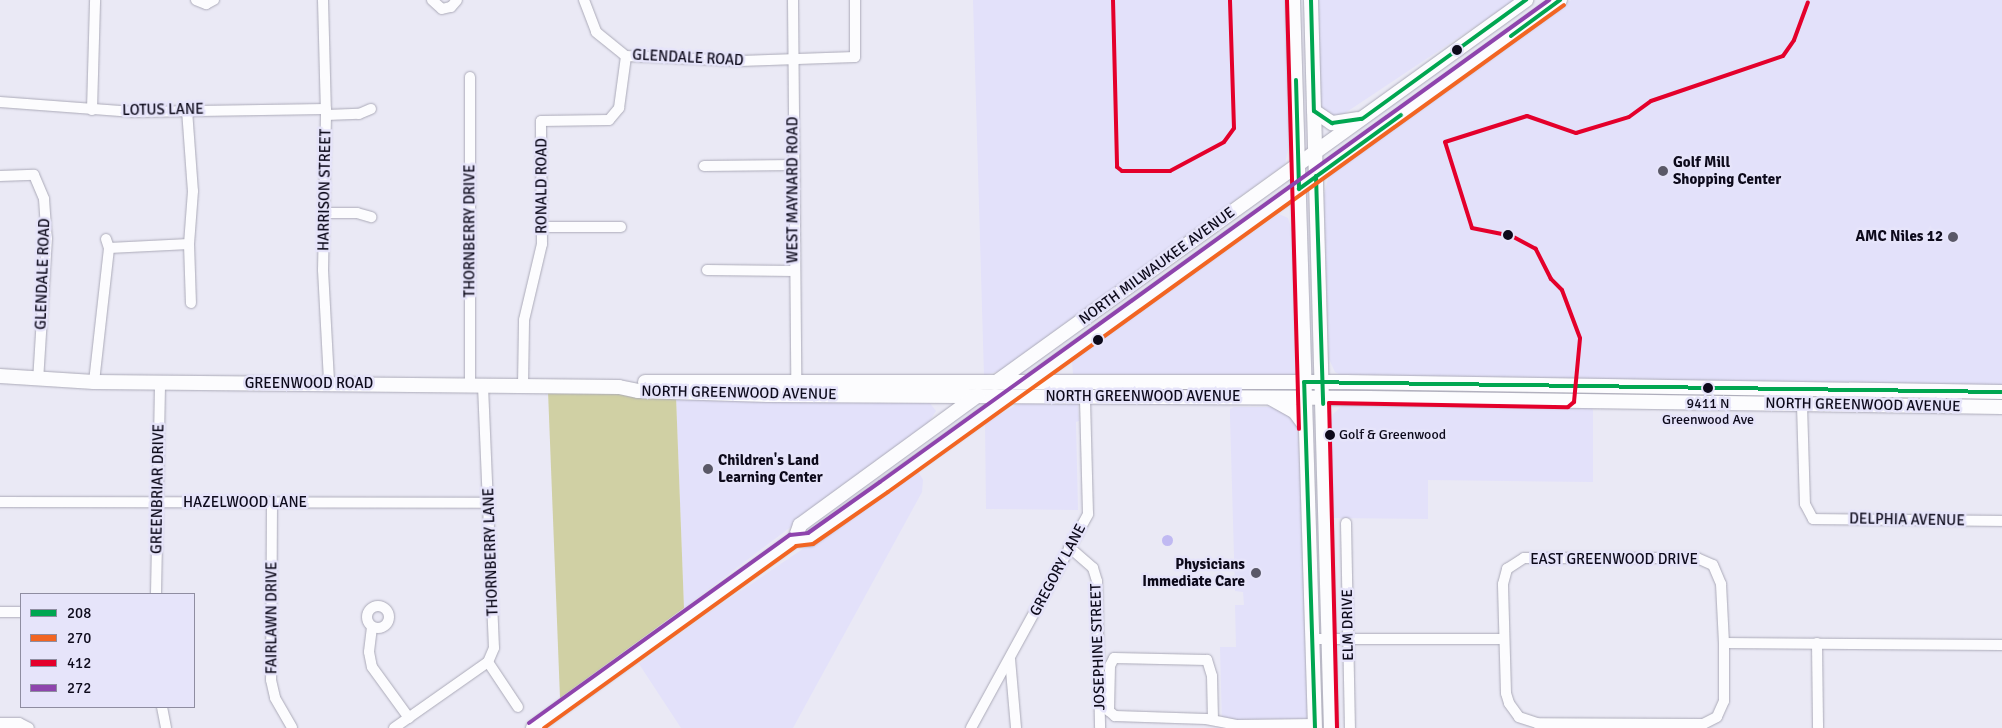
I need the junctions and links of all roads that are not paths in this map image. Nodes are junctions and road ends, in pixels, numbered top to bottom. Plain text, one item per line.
1 (95, 0) edge
2 (196, 0) edge
3 (214, 0) edge
4 (323, 0) edge
5 (432, 0) edge
6 (457, 0) edge
7 (584, 0) edge
8 (793, 0) edge
9 (855, 0) edge
10 (1293, 0) edge
11 (1311, 0) edge
12 (1526, 0) edge
13 (1560, 0) edge
14 (626, 56) junction
15 (792, 59) junction
16 (470, 77) dead end
17 (0, 102) edge
18 (371, 109) dead end
19 (92, 110) junction
20 (188, 110) junction
21 (1314, 111) junction
22 (326, 112) junction
23 (1362, 119) junction
24 (1316, 152) junction
25 (1298, 164) junction
26 (794, 165) junction
27 (704, 166) dead end
28 (0, 176) edge
29 (1316, 176) junction
30 (1299, 189) junction
31 (325, 214) junction
32 (371, 217) dead end
33 (542, 227) junction
34 (621, 227) dead end
35 (189, 244) junction
36 (706, 270) dead end
37 (794, 271) junction
38 (191, 303) dead end
39 (1322, 354) junction
40 (1064, 358) junction
41 (0, 376) edge
42 (38, 380) junction
43 (329, 380) dead end
44 (796, 380) junction
45 (94, 382) junction
46 (997, 382) junction
47 (1030, 382) junction
48 (1080, 382) junction
49 (1304, 382) junction
50 (1322, 382) junction
51 (1346, 382) junction
52 (160, 383) junction
53 (477, 386) junction
54 (523, 386) junction
55 (619, 387) junction
56 (2002, 392) edge
57 (925, 396) junction
58 (976, 396) junction
59 (1010, 397) junction
60 (1085, 397) junction
61 (1269, 397) junction
62 (1304, 397) junction
63 (1323, 397) junction
64 (1368, 398) junction
65 (1802, 405) junction
66 (2002, 407) edge
67 (942, 421) junction
68 (1305, 426) junction
69 (1324, 446) junction
70 (0, 502) edge
71 (159, 503) junction
72 (272, 503) junction
73 (489, 503) junction
74 (2002, 521) edge
75 (1346, 523) dead end
76 (795, 539) junction
77 (1069, 548) junction
78 (156, 593) edge
79 (0, 612) edge
80 (20, 612) edge
81 (372, 626) dead end
82 (1349, 638) junction
83 (1311, 639) junction
84 (1329, 639) junction
85 (1504, 639) junction
86 (1724, 643) junction
87 (1817, 643) junction
88 (2002, 644) edge
89 (1010, 658) junction
90 (488, 662) junction
91 (518, 707) dead end
92 (162, 708) edge
93 (409, 718) junction
94 (1213, 720) junction
95 (0, 723) edge
96 (1315, 726) edge
97 (29, 728) edge
98 (166, 728) edge
99 (292, 728) edge
100 (394, 728) edge
101 (533, 728) edge
102 (971, 728) edge
103 (1016, 728) edge
104 (1100, 728) edge
105 (1331, 728) edge
106 (1350, 728) edge
107 (1818, 728) edge

1 - 19 street
2 - 3 street
4 - 22 street, HARRISON STREET
5 - 6 street
7 - 14 street, GLENDALE ROAD
8 - 15 street, WEST MAYNARD ROAD
9 - 15 street, GLENDALE ROAD
10 - 25 main road
11 - 21 main road
12 - 23 main road, NORTH MILWAUKEE AVENUE
13 - 29 main road, NORTH MILWAUKEE AVENUE
14 - 15 street, GLENDALE ROAD
14 - 33 street, RONALD ROAD
15 - 26 street, WEST MAYNARD ROAD
16 - 53 street, THORNBERRY DRIVE
17 - 19 street, LOTUS LANE
18 - 22 street, LOTUS LANE
19 - 20 street, LOTUS LANE
20 - 22 street, LOTUS LANE
20 - 35 street
21 - 23 main road
21 - 24 main road
22 - 31 street, HARRISON STREET
23 - 24 main road, NORTH MILWAUKEE AVENUE
24 - 25 main road, NORTH MILWAUKEE AVENUE
24 - 29 main road
25 - 30 main road
25 - 46 main road, NORTH MILWAUKEE AVENUE
26 - 27 street
26 - 37 street, WEST MAYNARD ROAD
28 - 42 street, GLENDALE ROAD
29 - 30 main road, NORTH MILWAUKEE AVENUE
29 - 39 main road
30 - 40 main road, NORTH MILWAUKEE AVENUE
30 - 49 main road
31 - 32 street
31 - 43 street, HARRISON STREET
33 - 34 street
33 - 54 street, RONALD ROAD
35 - 38 street
35 - 45 street
36 - 37 street
37 - 44 street, WEST MAYNARD ROAD
39 - 50 main road
39 - 51 main road
40 - 47 main road, NORTH MILWAUKEE AVENUE
40 - 48 main road
41 - 42 main road, GREENWOOD ROAD
42 - 45 main road, GREENWOOD ROAD
44 - 46 main road, NORTH GREENWOOD AVENUE
44 - 55 main road, NORTH GREENWOOD AVENUE
45 - 52 main road, GREENWOOD ROAD
46 - 47 main road, NORTH GREENWOOD AVENUE
46 - 58 main road, NORTH MILWAUKEE AVENUE
47 - 48 main road, NORTH GREENWOOD AVENUE
47 - 59 main road, NORTH MILWAUKEE AVENUE
48 - 49 main road, NORTH GREENWOOD AVENUE
49 - 50 main road, NORTH GREENWOOD AVENUE
49 - 62 main road
50 - 51 main road, NORTH GREENWOOD AVENUE
50 - 63 main road
51 - 56 main road, NORTH GREENWOOD AVENUE
52 - 53 main road, GREENWOOD ROAD
52 - 71 street, GREENBRIAR DRIVE
53 - 54 main road, GREENWOOD ROAD
53 - 73 street, THORNBERRY LANE
54 - 55 main road, GREENWOOD ROAD
55 - 57 main road, NORTH GREENWOOD AVENUE
57 - 58 main road, NORTH GREENWOOD AVENUE
57 - 67 main road
58 - 59 main road, NORTH GREENWOOD AVENUE
58 - 67 main road, NORTH MILWAUKEE AVENUE
59 - 60 main road, NORTH GREENWOOD AVENUE
59 - 76 main road, NORTH MILWAUKEE AVENUE
60 - 61 main road, NORTH GREENWOOD AVENUE
60 - 77 street, GREGORY LANE
61 - 62 main road, NORTH GREENWOOD AVENUE
61 - 68 main road
62 - 63 main road, NORTH GREENWOOD AVENUE
62 - 68 main road
63 - 64 main road, NORTH GREENWOOD AVENUE
63 - 69 main road
64 - 65 main road, NORTH GREENWOOD AVENUE
64 - 69 main road
65 - 66 main road, NORTH GREENWOOD AVENUE
65 - 74 street, DELPHIA AVENUE
67 - 76 main road, NORTH MILWAUKEE AVENUE
68 - 83 main road
69 - 84 main road
70 - 71 street, HAZELWOOD LANE
71 - 72 street, HAZELWOOD LANE
71 - 78 street, GREENBRIAR DRIVE
72 - 73 street, HAZELWOOD LANE
72 - 99 street, FAIRLAWN DRIVE
73 - 90 street, THORNBERRY LANE
75 - 82 street, ELM DRIVE
76 - 101 main road, NORTH MILWAUKEE AVENUE
77 - 89 street, GREGORY LANE
77 - 104 street, JOSEPHINE STREET
79 - 80 street
81 - 93 street
82 - 84 street
82 - 85 street
82 - 106 street, ELM DRIVE
83 - 84 street
83 - 96 main road
84 - 105 main road
85 - 86 street
85 - 86 street, EAST GREENWOOD DRIVE
86 - 87 street
87 - 88 street
87 - 107 street
89 - 102 street, GREGORY LANE
89 - 103 street
90 - 91 street
90 - 93 street
92 - 98 street
93 - 100 street
94 - 94 street
94 - 96 street
95 - 97 street

